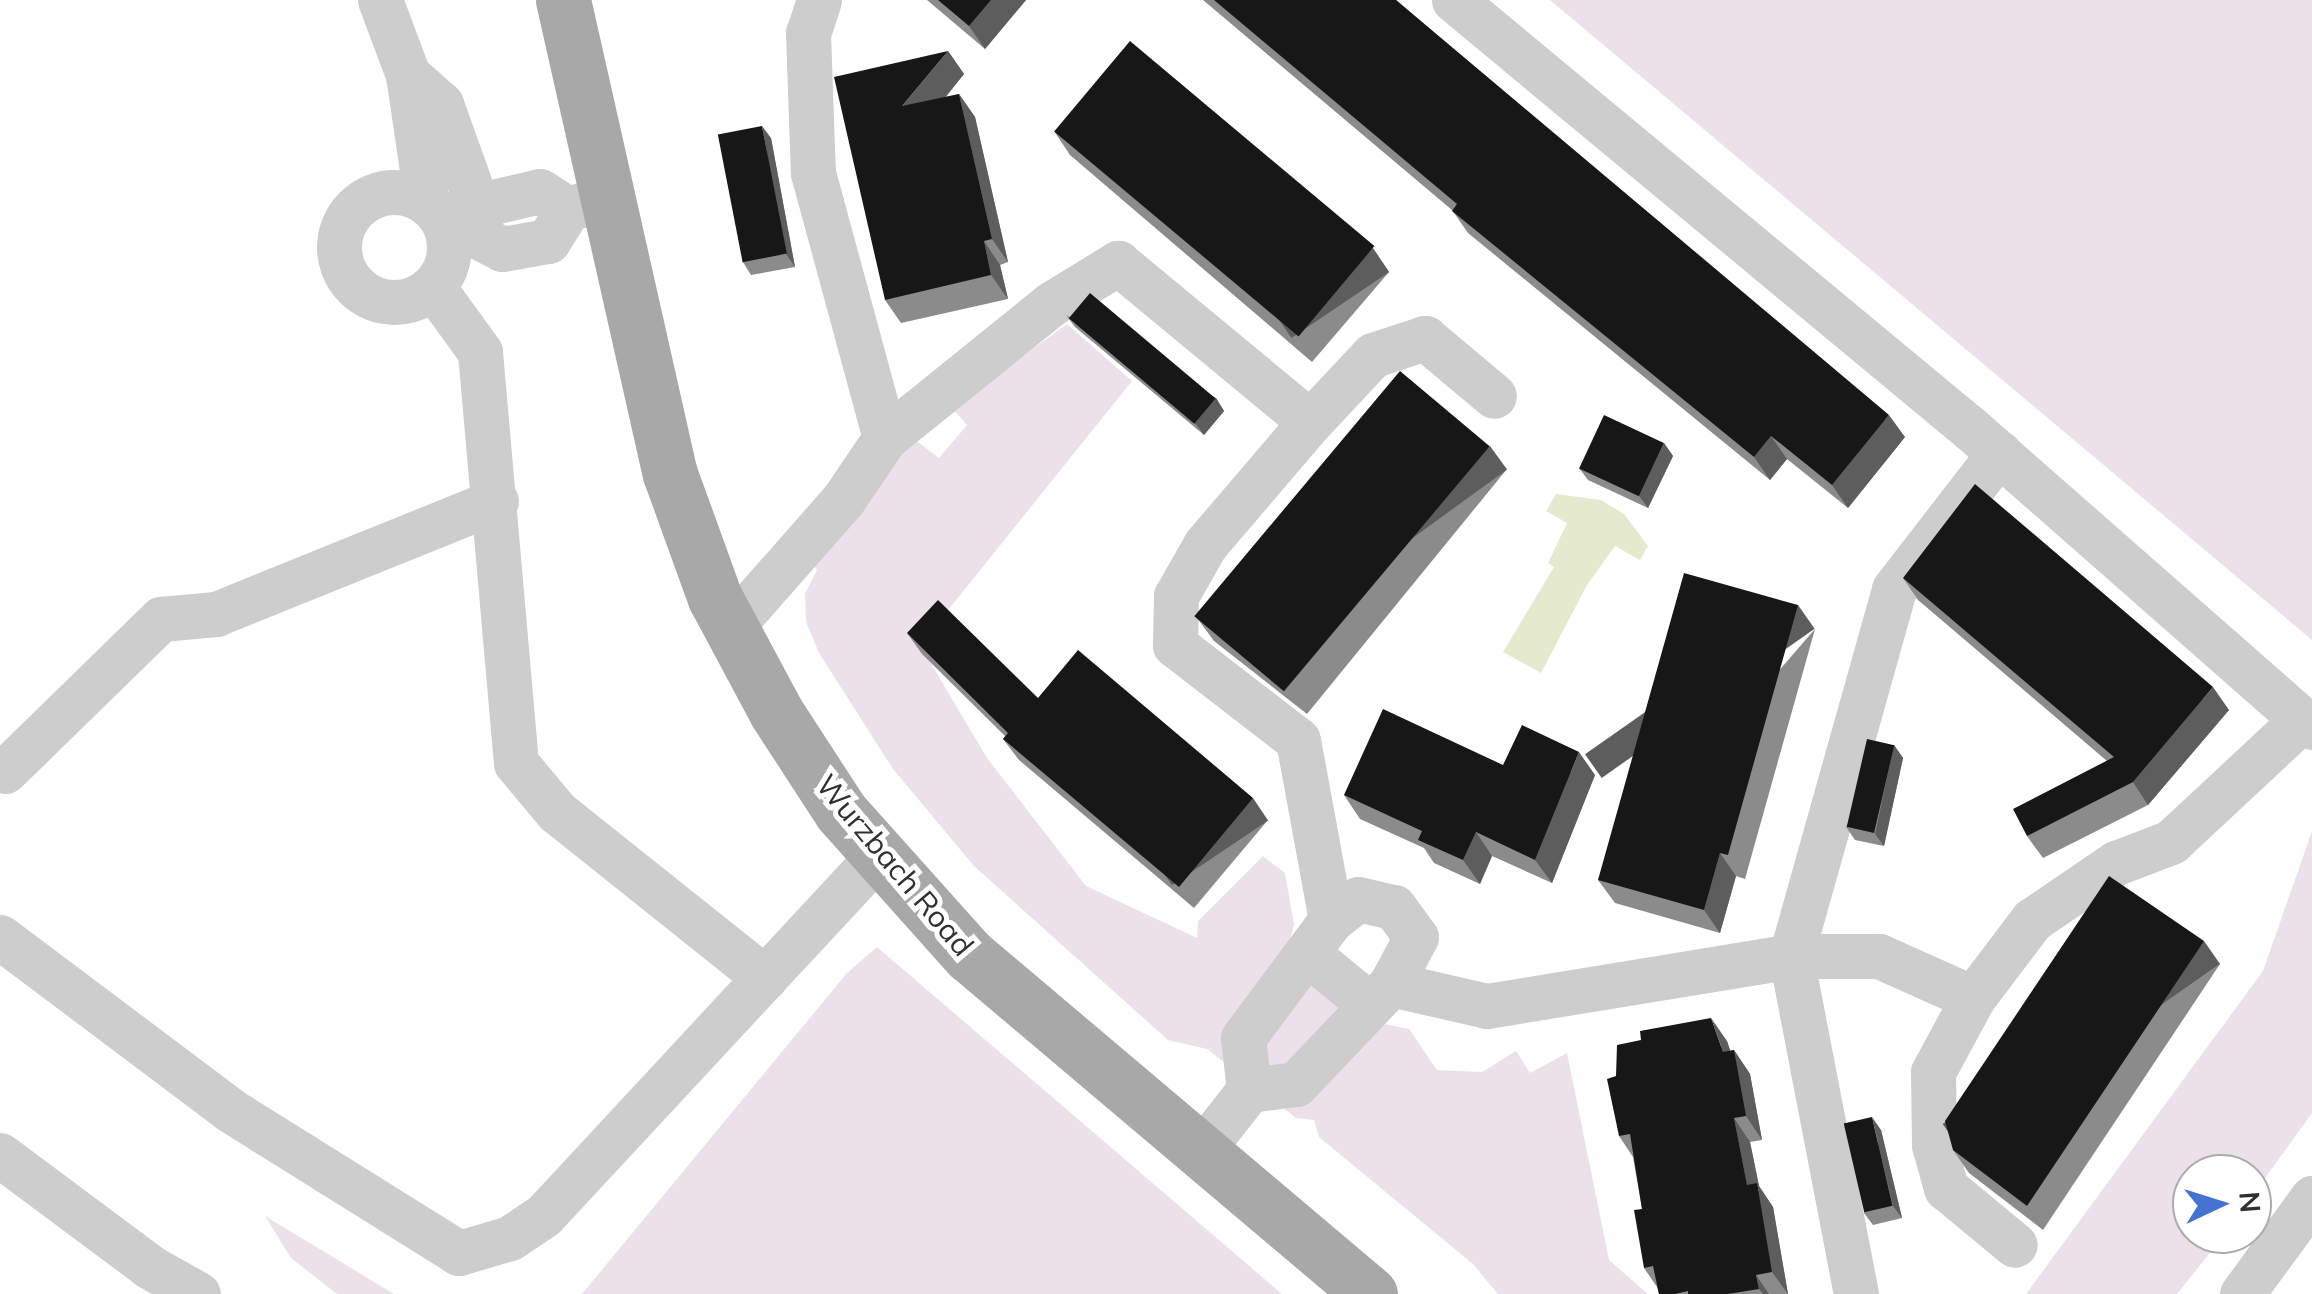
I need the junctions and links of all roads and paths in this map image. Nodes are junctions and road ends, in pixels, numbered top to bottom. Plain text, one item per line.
1 (380, 0) edge
2 (563, 0) edge
3 (820, 0) edge
4 (1454, 0) edge
5 (588, 203) junction
6 (457, 223) junction
7 (433, 287) junction
8 (1494, 396) dead end
9 (1310, 422) junction
10 (885, 438) junction
11 (1998, 453) junction
12 (496, 501) junction
13 (731, 627) junction
14 (2307, 723) edge
15 (2, 773) edge
16 (879, 856) junction
17 (1319, 936) junction
18 (0, 938) edge
19 (1791, 956) junction
20 (765, 978) junction
21 (1380, 994) junction
22 (1973, 998) junction
23 (1249, 1090) junction
24 (0, 1155) edge
25 (1198, 1155) junction
26 (2312, 1198) edge
27 (2015, 1244) dead end
28 (198, 1294) edge
29 (1370, 1294) edge
30 (1856, 1294) edge
31 (2242, 1294) edge

1 - 6 street
2 - 5 main road, Wurzbach Road
3 - 10 street
4 - 11 street
5 - 6 street
5 - 13 main road, Wurzbach Road
6 - 7 street
6 - 7 street
7 - 12 street
8 - 9 street
9 - 10 street
9 - 17 street
10 - 13 street
11 - 14 street
11 - 19 street
12 - 15 street
12 - 20 street
13 - 16 main road, Wurzbach Road
14 - 22 street
16 - 20 street
16 - 25 main road, Wurzbach Road
17 - 21 street
17 - 21 street
17 - 23 street
18 - 20 street
19 - 21 street
19 - 22 street
19 - 30 street
21 - 23 street
22 - 27 street
23 - 25 street
24 - 28 street
25 - 29 main road, Wurzbach Road
26 - 31 street

